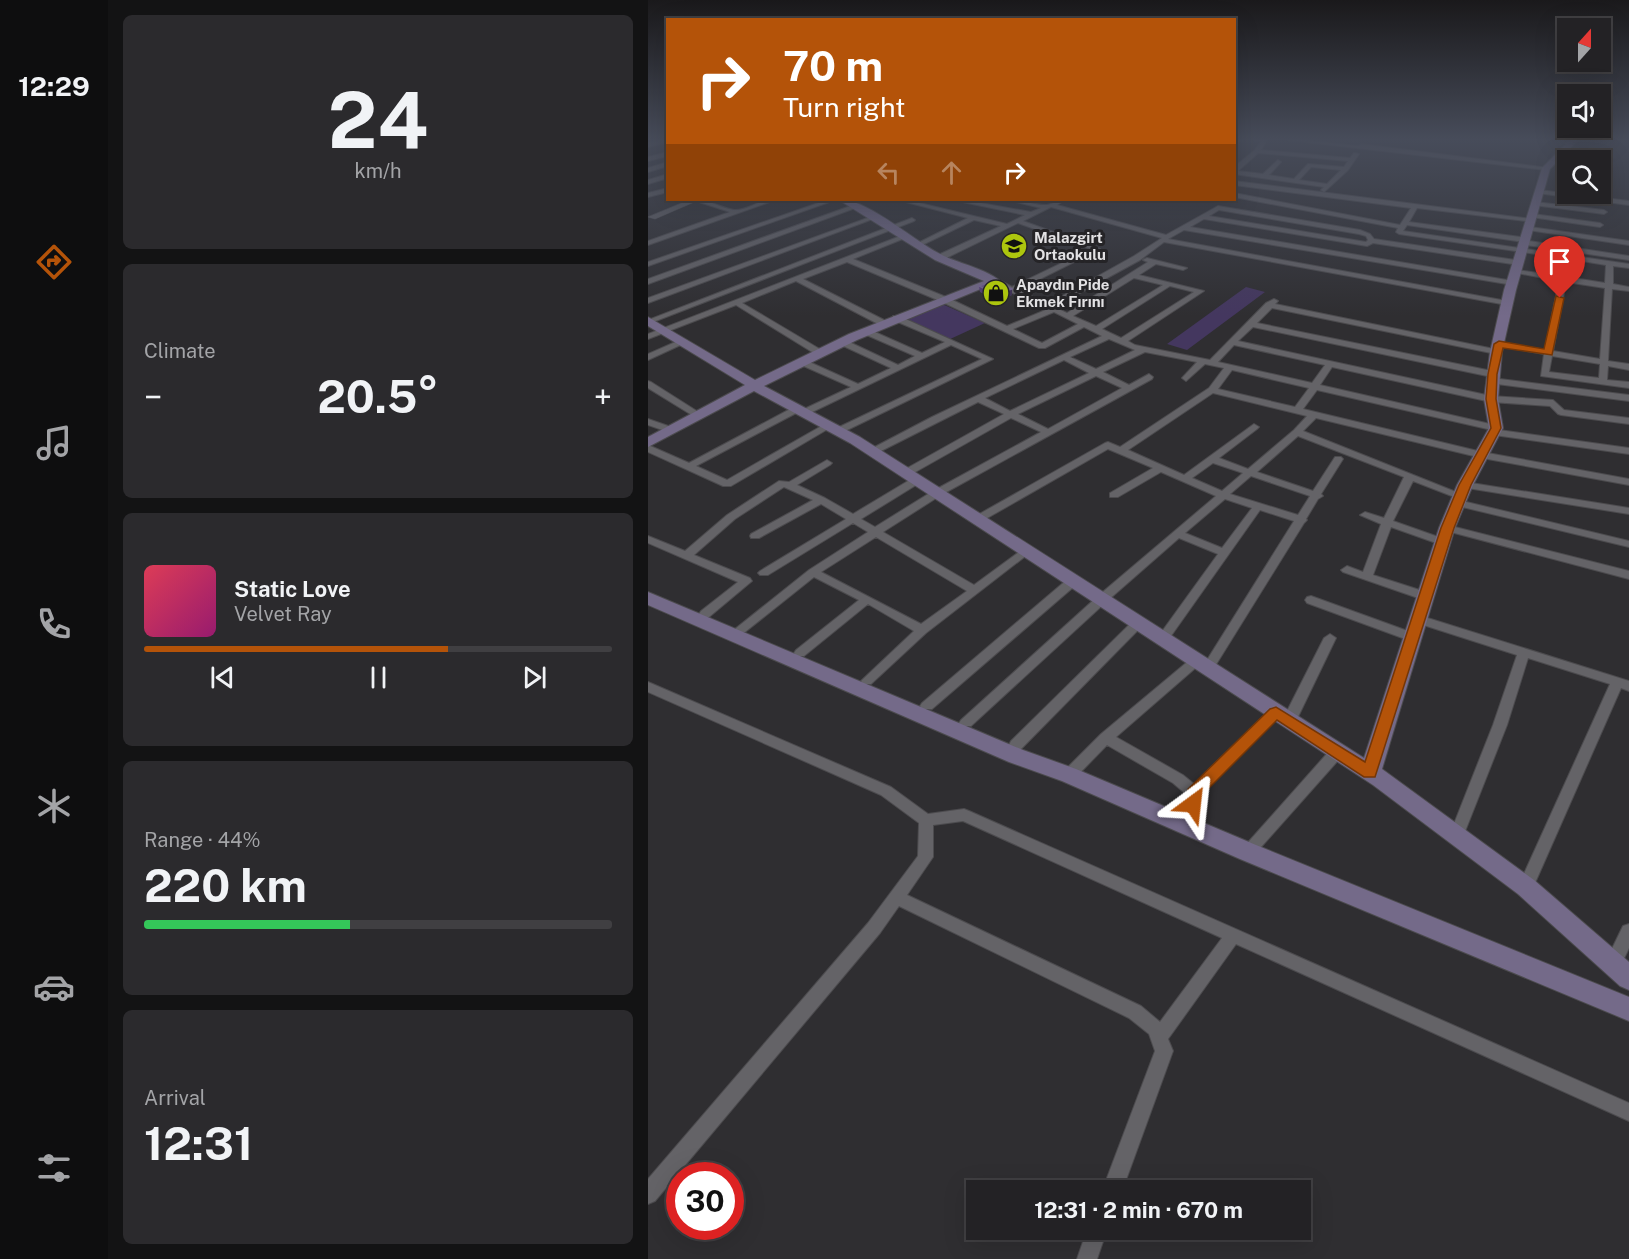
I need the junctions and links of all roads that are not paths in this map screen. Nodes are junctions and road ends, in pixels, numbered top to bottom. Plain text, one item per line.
1 (1254, 199) edge
2 (1355, 199) edge
3 (1538, 199) edge
4 (692, 201) edge
5 (698, 201) edge
6 (769, 201) edge
7 (829, 201) edge
8 (846, 201) edge
9 (905, 201) edge
10 (929, 201) edge
11 (961, 201) edge
12 (1017, 201) edge
13 (1060, 201) edge
14 (1611, 201) edge
15 (1629, 203) edge
16 (1217, 204) edge
17 (1600, 204) edge
18 (1606, 204) edge
19 (919, 205) junction
20 (1416, 205) junction
21 (856, 206) junction
22 (1049, 206) junction
23 (735, 212) junction
24 (1604, 212) junction
25 (1032, 214) junction
26 (649, 216) edge
27 (875, 217) junction
28 (1205, 217) junction
29 (972, 218) junction
30 (912, 220) dead end
31 (1018, 221) junction
32 (1406, 225) junction
33 (1600, 225) junction
34 (1008, 226) junction
35 (892, 228) junction
36 (1184, 228) junction
37 (903, 237) junction
38 (1527, 237) junction
39 (1165, 238) junction
40 (1597, 239) junction
41 (1372, 241) junction
42 (648, 243) edge
43 (1629, 243) edge
44 (918, 246) junction
45 (1401, 246) junction
46 (1567, 257) junction
47 (939, 258) junction
48 (1137, 258) junction
49 (1629, 258) edge
50 (847, 259) junction
51 (1154, 262) junction
52 (648, 264) edge
53 (1610, 264) junction
54 (1629, 266) edge
55 (1183, 268) dead end
56 (1112, 270) junction
57 (1134, 276) junction
58 (797, 279) junction
59 (1563, 279) junction
60 (994, 281) junction
61 (648, 282) edge
62 (1169, 284) junction
63 (1609, 286) junction
64 (1629, 289) edge
65 (1012, 290) junction
66 (944, 299) junction
67 (648, 301) edge
68 (736, 302) junction
69 (1507, 303) junction
70 (1051, 309) junction
71 (1067, 316) junction
72 (896, 318) junction
73 (883, 323) junction
74 (1084, 324) junction
75 (1250, 324) junction
76 (652, 327) edge
77 (1007, 329) junction
78 (1095, 330) junction
79 (865, 331) junction
80 (1108, 336) junction
81 (683, 342) junction
82 (842, 342) junction
83 (951, 342) junction
84 (1121, 342) junction
85 (1231, 342) junction
86 (1497, 348) junction
87 (1144, 349) junction
88 (820, 353) junction
89 (1548, 353) junction
90 (648, 357) edge
91 (923, 357) junction
92 (1064, 357) junction
93 (802, 362) junction
94 (1208, 362) junction
95 (1603, 362) junction
96 (1330, 364) junction
97 (1629, 367) edge
98 (898, 368) junction
99 (1229, 368) junction
100 (1094, 372) junction
101 (1149, 377) dead end
102 (1492, 377) junction
103 (1186, 378) dead end
104 (1603, 382) junction
105 (648, 384) edge
106 (1629, 385) edge
107 (755, 386) junction
108 (856, 386) junction
109 (1315, 387) junction
110 (1129, 388) junction
111 (1212, 390) junction
112 (1629, 398) edge
113 (979, 399) junction
114 (1491, 399) junction
115 (1298, 410) junction
116 (800, 411) junction
117 (1013, 414) junction
118 (1314, 414) junction
119 (698, 415) junction
120 (1629, 421) edge
121 (648, 422) edge
122 (1254, 427) dead end
123 (833, 428) junction
124 (671, 430) junction
125 (1495, 430) junction
126 (1047, 432) junction
127 (1297, 432) junction
128 (648, 443) edge
129 (648, 448) edge
130 (1120, 451) junction
131 (1629, 451) edge
132 (872, 452) junction
133 (1482, 455) junction
134 (1211, 459) junction
135 (1338, 459) dead end
136 (827, 463) dead end
137 (688, 467) junction
138 (1161, 468) junction
139 (1249, 473) junction
140 (911, 476) junction
141 (1410, 476) junction
142 (1185, 479) junction
143 (1629, 482) edge
144 (789, 486) junction
145 (937, 493) junction
146 (1114, 495) dead end
147 (1222, 495) junction
148 (1461, 495) junction
149 (1318, 496) junction
150 (821, 500) junction
151 (1258, 506) junction
152 (1629, 511) edge
153 (1365, 515) dead end
154 (854, 518) junction
155 (978, 519) junction
156 (1302, 520) junction
157 (1387, 523) junction
158 (879, 532) junction
159 (1178, 534) junction
160 (1445, 535) junction
161 (755, 536) dead end
162 (648, 539) edge
163 (1629, 544) edge
164 (1026, 551) junction
165 (1224, 553) junction
166 (686, 556) junction
167 (1347, 570) dead end
168 (813, 572) junction
169 (764, 573) dead end
170 (1629, 575) edge
171 (1367, 576) junction
172 (1073, 581) junction
173 (648, 590) edge
174 (974, 590) junction
175 (1425, 596) junction
176 (648, 598) edge
177 (867, 599) junction
178 (1102, 599) junction
179 (1311, 600) dead end
180 (705, 614) junction
181 (1418, 619) junction
182 (1138, 623) junction
183 (741, 629) junction
184 (922, 630) junction
185 (1412, 637) junction
186 (1330, 638) dead end
187 (1162, 640) junction
188 (800, 653) junction
189 (1524, 653) junction
190 (1202, 665) junction
191 (867, 681) junction
192 (1623, 684) edge
193 (648, 687) edge
194 (927, 706) junction
195 (1282, 717) junction
196 (966, 723) junction
197 (1106, 738) junction
198 (1016, 745) junction
199 (1337, 752) junction
200 (1370, 773) junction
201 (1069, 774) junction
202 (1194, 793) junction
203 (926, 820) junction
204 (1179, 822) junction
205 (1457, 834) junction
206 (1248, 852) junction
207 (1526, 887) junction
208 (897, 897) junction
209 (1629, 931) edge
210 (1233, 936) junction
211 (1613, 964) junction
212 (1629, 978) edge
213 (1629, 1009) edge
214 (1159, 1038) junction
215 (1629, 1112) edge
216 (1116, 1180) edge
217 (648, 1194) edge
218 (1094, 1240) edge
219 (1087, 1259) edge

1 - 32 street
2 - 20 street
3 - 38 main road
4 - 26 street
5 - 23 street
6 - 23 street
7 - 52 street
8 - 21 main road
9 - 19 street
10 - 19 street
11 - 25 street
12 - 22 street
13 - 22 street
14 - 15 street
16 - 28 street
16 - 41 street
17 - 38 street
18 - 24 street
19 - 29 street
20 - 32 street
20 - 38 street
21 - 27 main road
21 - 61 street
22 - 25 street
22 - 39 street
23 - 42 street
24 - 33 street
24 - 38 street
25 - 31 street
27 - 35 main road
27 - 67 street
28 - 36 street
28 - 41 street
29 - 34 street
29 - 44 street
30 - 35 street
31 - 34 street
31 - 65 street
32 - 38 street
32 - 38 street
32 - 45 street
33 - 38 street
33 - 40 street
34 - 47 street
35 - 37 main road
35 - 76 street
36 - 38 street
36 - 39 street
37 - 44 main road
37 - 50 street
38 - 40 street
38 - 45 street
38 - 46 street
38 - 49 street
38 - 59 street
38 - 69 main road
39 - 48 street
39 - 69 street
40 - 43 street
41 - 45 street
44 - 47 main road
46 - 53 street
46 - 59 street
47 - 60 main road
48 - 51 street
48 - 56 street
50 - 58 street
50 - 66 street
51 - 55 street
51 - 57 street
53 - 54 street
53 - 63 street
56 - 57 street
56 - 70 street
57 - 62 street
57 - 71 street
58 - 68 street
58 - 73 street
59 - 63 street
59 - 89 street
60 - 65 street
60 - 66 main road
62 - 78 street
62 - 84 street
63 - 64 street
63 - 95 street
65 - 70 street
66 - 72 main road
66 - 77 street
68 - 76 street
68 - 88 street
69 - 86 main road
70 - 71 street
70 - 77 street
71 - 74 street
72 - 73 main road
72 - 83 street
73 - 79 main road
74 - 77 street
74 - 78 street
75 - 85 street
75 - 86 street
75 - 102 street
76 - 81 main road
78 - 80 street
79 - 82 main road
79 - 91 street
80 - 84 street
80 - 92 street
81 - 90 street
81 - 107 main road
82 - 88 main road
82 - 98 street
83 - 91 street
83 - 123 street
84 - 87 street
85 - 94 street
85 - 96 street
86 - 89 street
86 - 102 main road
87 - 94 street
87 - 100 street
88 - 93 main road
89 - 95 street
89 - 104 street
91 - 98 street
92 - 100 street
92 - 113 street
93 - 107 main road
93 - 108 street
94 - 99 street
94 - 103 street
95 - 97 street
95 - 104 street
96 - 109 street
96 - 114 street
98 - 108 street
99 - 109 street
99 - 111 street
100 - 110 street
100 - 117 street
101 - 110 street
102 - 112 street
102 - 114 main road
104 - 106 street
105 - 119 street
107 - 116 main road
107 - 119 main road
108 - 116 street
109 - 115 street
109 - 125 street
110 - 126 street
111 - 115 street
111 - 130 street
113 - 117 street
113 - 132 street
114 - 120 street
114 - 125 main road
115 - 118 street
116 - 123 main road
116 - 137 street
117 - 126 street
117 - 140 street
118 - 127 street
118 - 133 street
119 - 124 main road
121 - 124 street
122 - 134 street
123 - 132 main road
123 - 137 street
124 - 128 main road
125 - 131 street
125 - 133 main road
126 - 145 street
127 - 139 street
127 - 141 street
129 - 137 street
130 - 138 street
130 - 155 street
132 - 140 main road
133 - 143 street
133 - 148 main road
134 - 139 street
134 - 142 street
135 - 149 street
136 - 144 street
138 - 142 street
138 - 146 street
139 - 147 street
139 - 149 street
140 - 145 main road
140 - 154 street
141 - 148 street
141 - 157 street
142 - 147 street
144 - 150 street
144 - 166 street
145 - 155 main road
145 - 158 street
147 - 151 street
147 - 159 street
148 - 152 street
148 - 160 main road
148 - 163 street
149 - 156 street
150 - 154 street
150 - 161 street
151 - 156 street
151 - 165 street
153 - 157 street
154 - 158 street
154 - 169 street
155 - 164 main road
156 - 190 street
157 - 160 street
157 - 171 street
158 - 168 street
158 - 174 street
159 - 165 street
159 - 178 street
160 - 170 street
160 - 175 main road
162 - 166 street
164 - 172 main road
164 - 174 street
165 - 187 street
166 - 180 street
167 - 171 street
168 - 177 street
168 - 183 street
171 - 175 street
172 - 178 main road
172 - 194 street
173 - 180 main road
174 - 184 street
175 - 181 main road
176 - 201 main road
177 - 184 street
177 - 188 street
178 - 182 main road
178 - 196 street
179 - 185 street
180 - 183 main road
181 - 185 main road
181 - 189 street
182 - 187 main road
182 - 198 street
183 - 188 main road
184 - 191 street
185 - 200 main road
186 - 195 street
187 - 190 main road
188 - 191 main road
189 - 192 street
189 - 205 street
190 - 195 main road
190 - 197 street
191 - 194 main road
192 - 207 street
193 - 203 street
194 - 196 main road
195 - 199 main road
195 - 202 street
196 - 198 main road
197 - 201 street
197 - 202 street
198 - 201 main road
199 - 200 main road
199 - 206 street
200 - 205 main road
201 - 204 main road
202 - 204 street
203 - 208 street
203 - 210 street
204 - 206 main road
205 - 207 main road
206 - 213 main road
207 - 211 main road
208 - 214 street
208 - 217 street
209 - 211 street
210 - 214 street
210 - 215 street
211 - 212 main road
214 - 216 street
218 - 219 street

